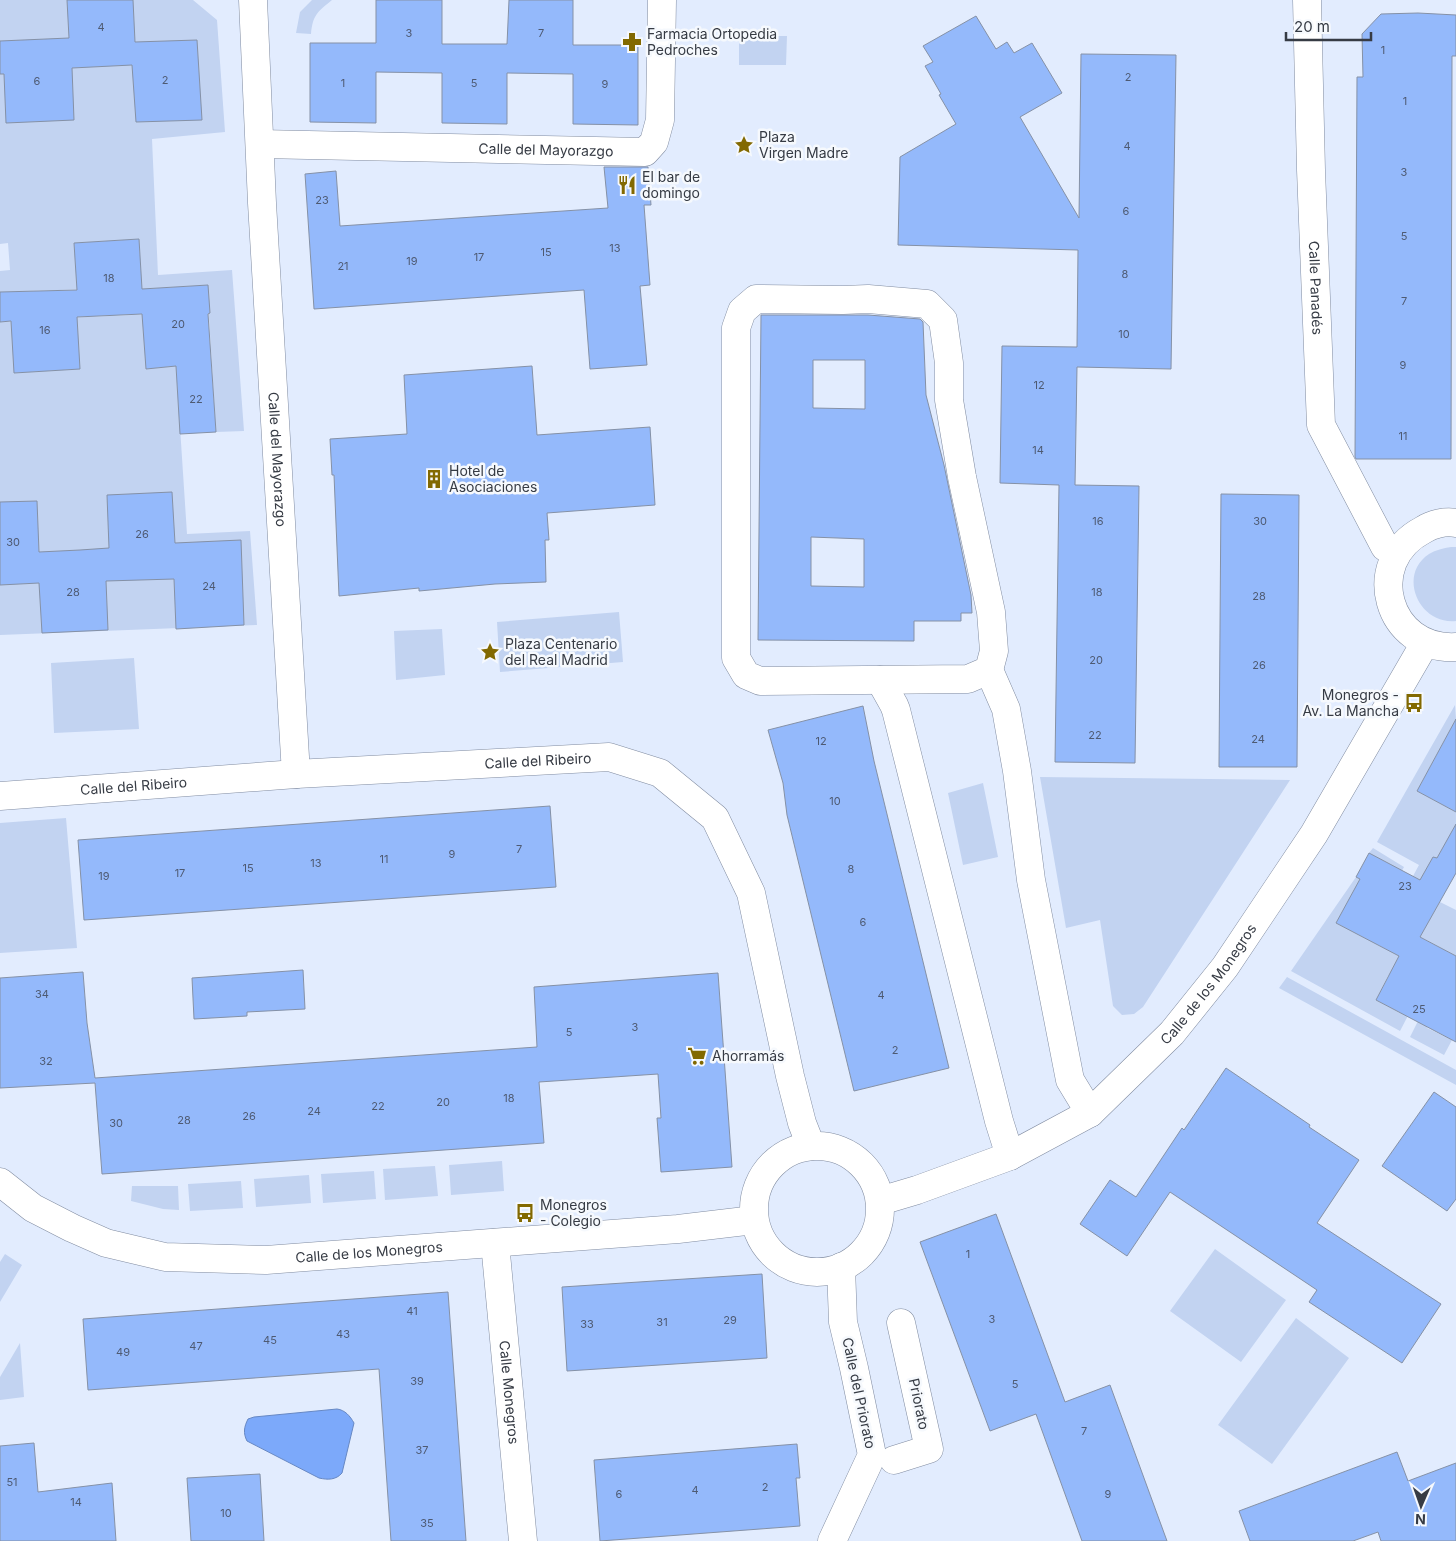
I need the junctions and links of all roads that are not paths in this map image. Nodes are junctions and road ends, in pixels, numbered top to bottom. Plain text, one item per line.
1 (253, 0) edge
2 (662, 0) edge
3 (1307, 0) edge
4 (260, 144) junction
5 (1456, 523) edge
6 (1396, 553) junction
7 (1425, 643) junction
8 (1456, 647) edge
9 (989, 670) junction
10 (880, 680) junction
11 (296, 774) junction
12 (0, 796) edge
13 (1090, 1113) junction
14 (811, 1146) junction
15 (1010, 1156) junction
16 (0, 1182) edge
17 (880, 1201) junction
18 (754, 1220) junction
19 (495, 1243) junction
20 (841, 1267) junction
21 (901, 1323) dead end
22 (894, 1460) dead end
23 (523, 1541) edge
24 (832, 1541) edge

1 - 4 street, Calle del Mayorazgo
2 - 4 street, Calle del Mayorazgo
3 - 6 street, Calle Panadés
4 - 11 street, Calle del Mayorazgo
5 - 6 street
6 - 7 street
7 - 8 street
7 - 13 street, Calle de los Monegros
9 - 10 street
9 - 10 street
9 - 13 street
10 - 15 street
11 - 12 street, Calle del Ribeiro
11 - 14 street, Calle del Ribeiro
13 - 15 street, Calle de los Monegros
14 - 17 street
14 - 18 street
15 - 17 street, Calle de los Monegros
16 - 19 street, Calle de los Monegros
17 - 20 street
18 - 19 street, Calle de los Monegros
18 - 20 street
19 - 23 street, Calle Monegros
20 - 24 street, Calle del Priorato
21 - 22 street, Priorato

